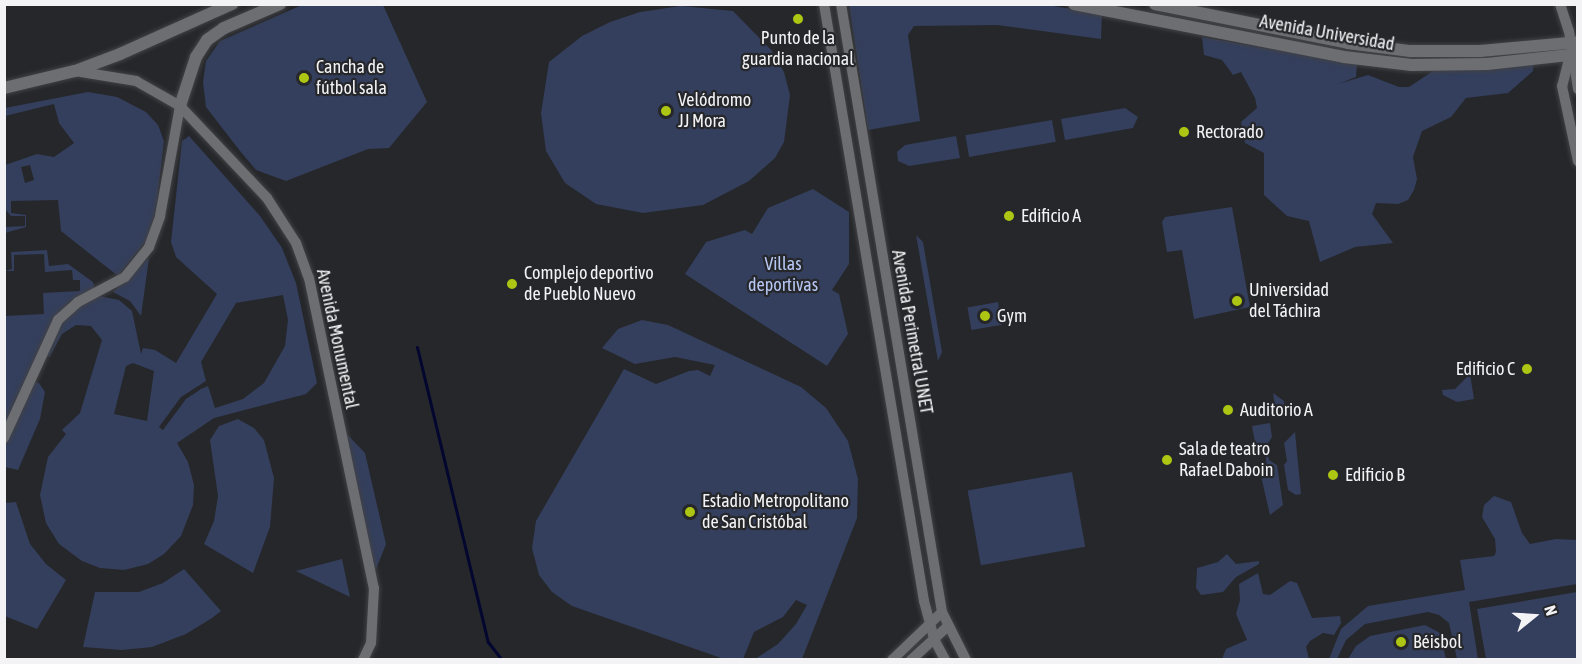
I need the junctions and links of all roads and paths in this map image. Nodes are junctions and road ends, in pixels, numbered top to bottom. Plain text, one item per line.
1 (232, 4) edge
2 (280, 4) edge
3 (824, 4) edge
4 (841, 4) edge
5 (1074, 4) edge
6 (1155, 4) edge
7 (1560, 4) edge
8 (1574, 49) edge
9 (75, 71) junction
10 (4, 88) edge
11 (1578, 89) edge
12 (180, 106) junction
13 (865, 151) junction
14 (850, 154) junction
15 (1577, 160) edge
16 (869, 174) junction
17 (854, 176) junction
18 (4, 438) edge
19 (942, 612) junction
20 (929, 623) junction
21 (947, 627) junction
22 (934, 639) junction
23 (363, 660) edge
24 (892, 660) edge
25 (911, 660) edge
26 (945, 660) edge
27 (966, 660) edge

1 - 9 street
2 - 12 street
3 - 14 street
4 - 13 street, Avenida Perimetral UNET
5 - 8 street, Avenida Universidad
6 - 8 street, Avenida Universidad
7 - 8 street
8 - 11 street
8 - 15 street
9 - 10 street
9 - 12 street, Avenida Monumental
12 - 18 street
12 - 23 street, Avenida Monumental
13 - 14 street
13 - 16 street, Avenida Perimetral UNET
14 - 17 street
16 - 17 street
16 - 19 street, Avenida Perimetral UNET
17 - 20 street
19 - 20 street
19 - 21 street, Avenida Perimetral UNET
20 - 22 street
20 - 24 street
21 - 22 street
21 - 27 street, Avenida Perimetral UNET
22 - 25 street
22 - 26 street

